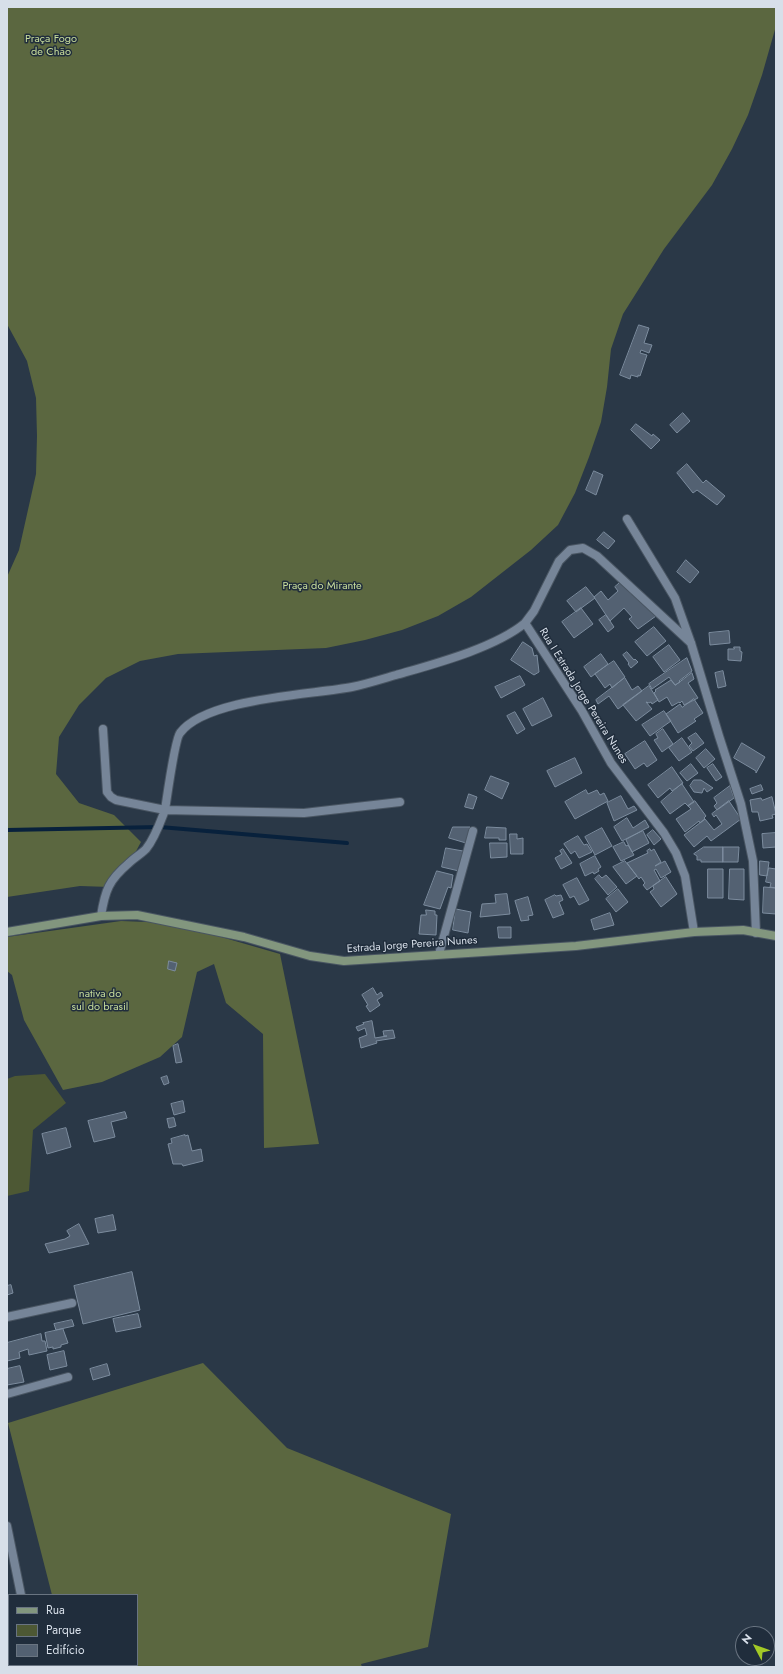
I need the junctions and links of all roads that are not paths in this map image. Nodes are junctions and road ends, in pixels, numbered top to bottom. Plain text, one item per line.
1 (627, 519) dead end
2 (525, 623) junction
3 (691, 643) junction
4 (102, 729) dead end
5 (400, 802) dead end
6 (165, 810) junction
7 (473, 831) dead end
8 (101, 916) junction
9 (7, 932) edge
10 (694, 932) junction
11 (756, 933) junction
12 (776, 936) edge
13 (439, 954) junction
14 (72, 1303) dead end
15 (7, 1317) edge
16 (68, 1377) dead end
17 (7, 1394) edge
18 (7, 1526) edge
19 (21, 1594) edge

1 - 3 street
2 - 3 street, Rua I Estrada Jorge Pereira Nunes
2 - 6 street
2 - 10 street, Rua I Estrada Jorge Pereira Nunes
3 - 11 street
4 - 6 street
5 - 6 street
6 - 8 street
7 - 13 street
8 - 9 street, Estrada Jorge Pereira Nunes
8 - 13 street, Estrada Jorge Pereira Nunes
10 - 11 street, Estrada Jorge Pereira Nunes
10 - 13 street, Estrada Jorge Pereira Nunes
11 - 12 street, Estrada Jorge Pereira Nunes
14 - 15 street
16 - 17 street
18 - 19 street

